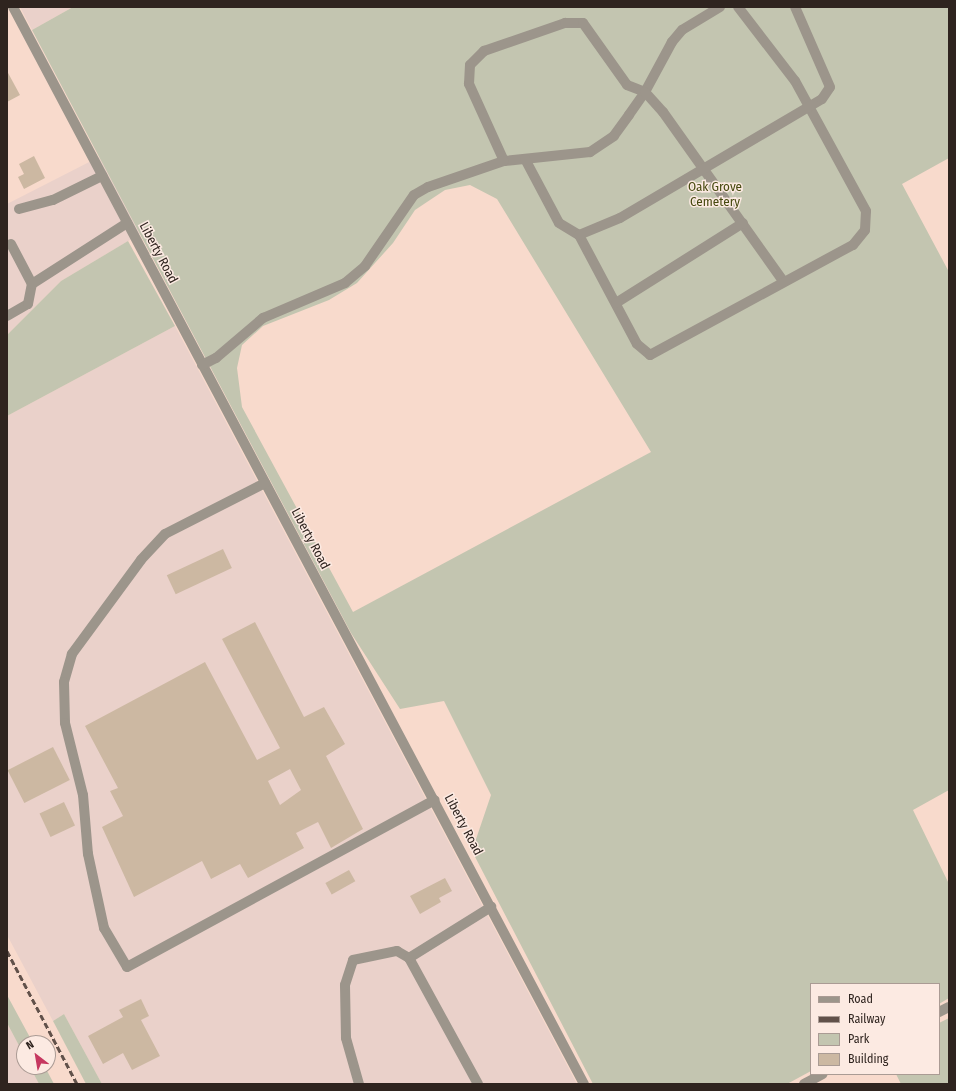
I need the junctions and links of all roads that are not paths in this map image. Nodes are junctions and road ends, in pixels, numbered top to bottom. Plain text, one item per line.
1 (13, 7) edge
2 (720, 7) edge
3 (738, 7) edge
4 (795, 7) edge
5 (645, 92) junction
6 (810, 109) junction
7 (525, 159) junction
8 (504, 161) junction
9 (704, 168) junction
10 (102, 176) junction
11 (19, 209) dead end
12 (127, 223) junction
13 (743, 223) junction
14 (579, 236) junction
15 (11, 244) dead end
16 (783, 281) junction
17 (32, 284) junction
18 (616, 303) junction
19 (7, 316) edge
20 (202, 365) junction
21 (266, 483) junction
22 (435, 800) junction
23 (491, 907) junction
24 (409, 958) junction
25 (949, 1007) edge
26 (940, 1012) edge
27 (823, 1078) edge
28 (359, 1084) edge
29 (478, 1084) edge
30 (584, 1084) edge
31 (804, 1084) edge

1 - 10 street, Liberty Road
2 - 5 street
3 - 6 street
4 - 6 street
5 - 7 street
5 - 8 street
5 - 9 street
6 - 9 street
6 - 16 street
7 - 8 street
7 - 14 street
8 - 20 street
9 - 13 street
9 - 14 street
10 - 11 street
10 - 12 street, Liberty Road
12 - 17 street
12 - 20 street, Liberty Road
13 - 16 street
13 - 18 street
14 - 18 street
15 - 17 street
16 - 18 street
17 - 19 street
20 - 21 street, Liberty Road
21 - 22 street, Liberty Road
21 - 22 street
22 - 23 street, Liberty Road
23 - 24 street
23 - 30 street, Liberty Road
24 - 28 street
24 - 29 street
25 - 26 street
27 - 31 street

